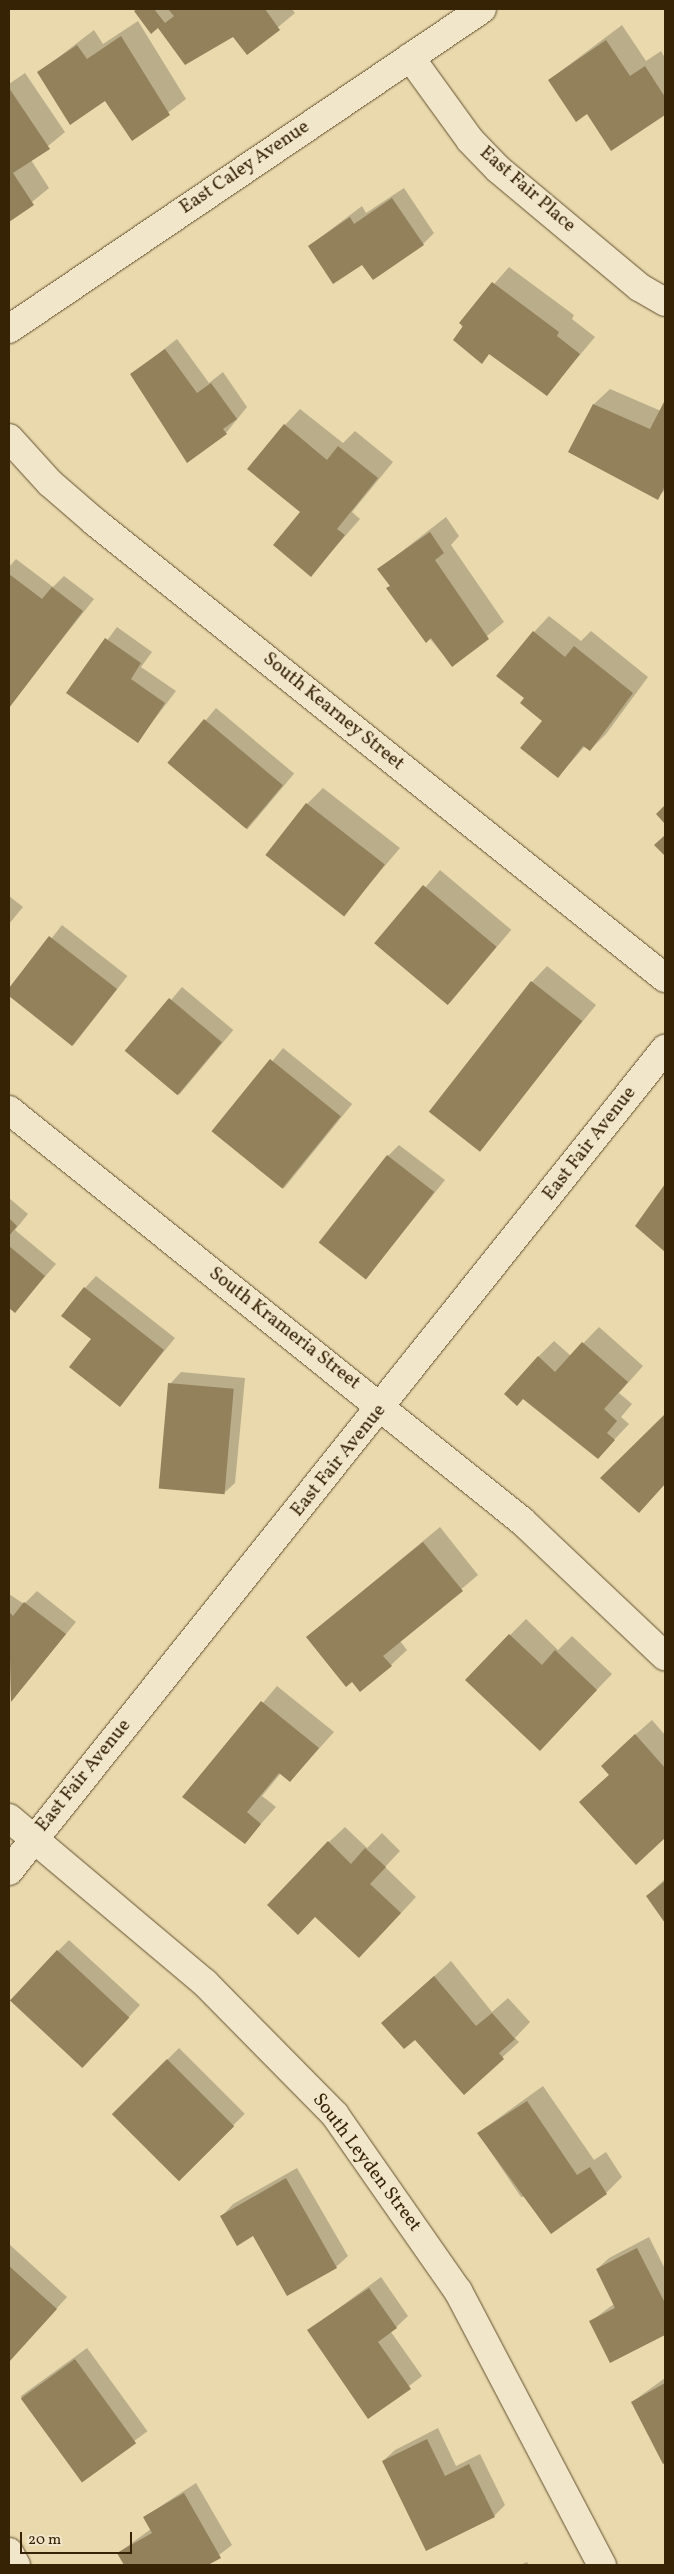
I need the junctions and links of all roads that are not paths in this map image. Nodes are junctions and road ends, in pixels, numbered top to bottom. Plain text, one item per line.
1 (482, 9) edge
2 (410, 57) junction
3 (665, 302) edge
4 (9, 329) edge
5 (9, 438) edge
6 (665, 978) edge
7 (665, 1049) edge
8 (9, 1110) edge
9 (383, 1407) junction
10 (665, 1656) edge
11 (9, 1818) edge
12 (35, 1838) junction
13 (9, 1870) edge
14 (9, 2552) edge
15 (16, 2565) edge
16 (602, 2565) edge

1 - 2 street, East Caley Avenue
2 - 3 street, East Fair Place
2 - 4 street, East Caley Avenue
5 - 6 street, South Kearney Street
7 - 9 street, East Fair Avenue
8 - 9 street, South Krameria Street
9 - 10 street, South Krameria Street
9 - 12 street, East Fair Avenue
11 - 12 street, South Leyden Street
12 - 13 street, East Fair Avenue
12 - 16 street, South Leyden Street
14 - 15 street

